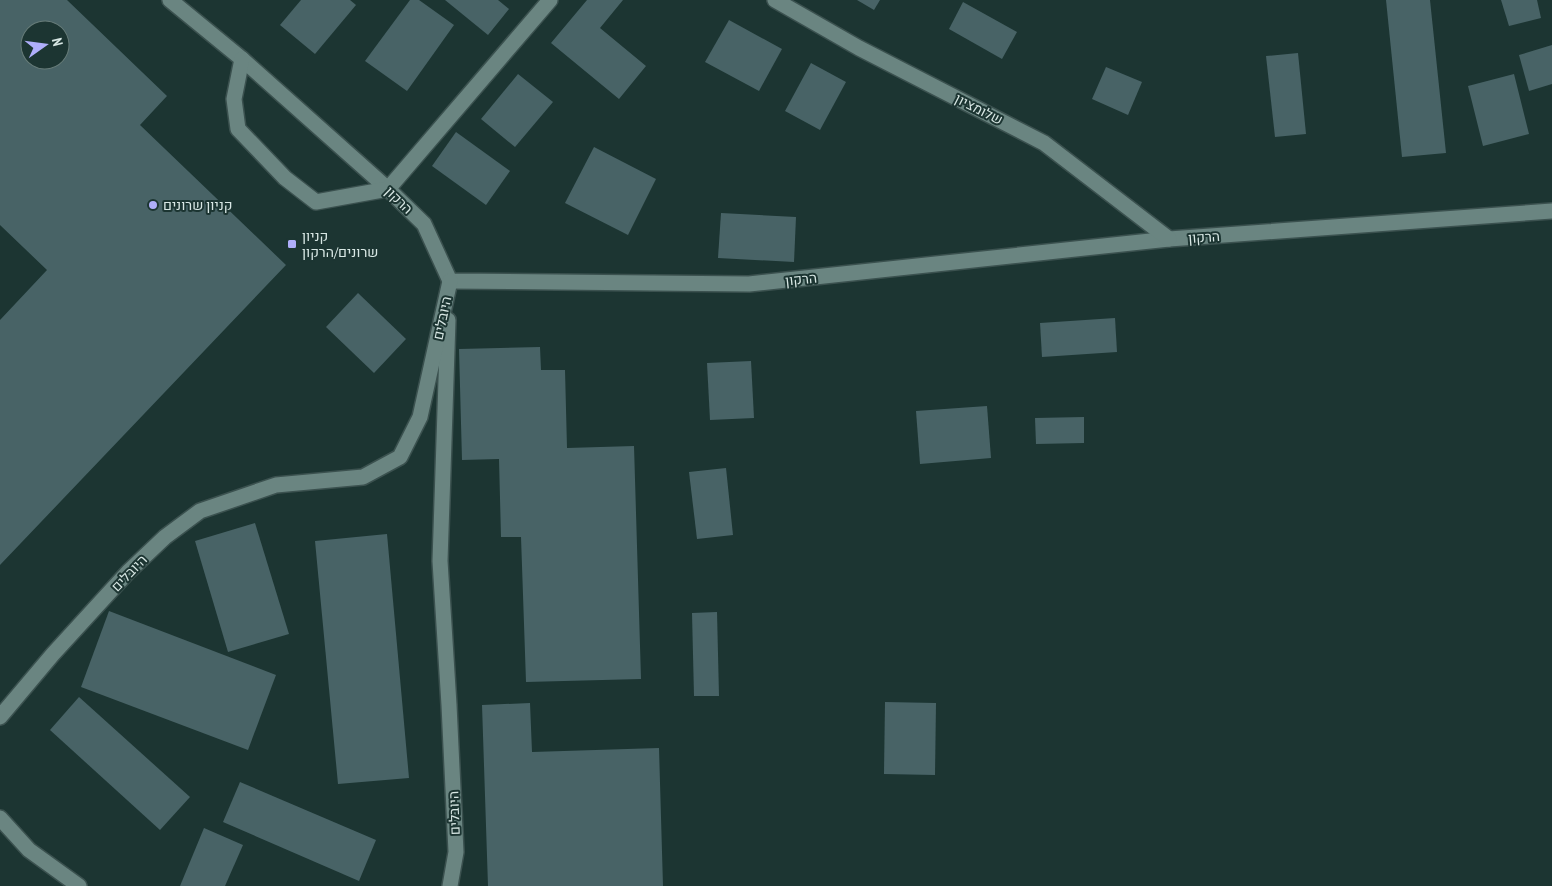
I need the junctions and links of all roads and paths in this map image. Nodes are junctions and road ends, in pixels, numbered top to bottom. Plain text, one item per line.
1 (170, 0) edge
2 (550, 0) edge
3 (775, 0) edge
4 (242, 59) junction
5 (388, 189) junction
6 (1552, 211) edge
7 (1169, 239) junction
8 (450, 281) junction
9 (0, 717) edge
10 (0, 818) edge
11 (79, 886) edge
12 (450, 886) edge

1 - 4 street, הרקון
2 - 5 street
3 - 7 street, שלומציון
4 - 5 street, הרקון
4 - 5 street
5 - 8 street, הרקון
6 - 7 street, הרקון
7 - 8 street, הרקון
8 - 9 street, היובלים
8 - 12 street, היובלים
10 - 11 street

